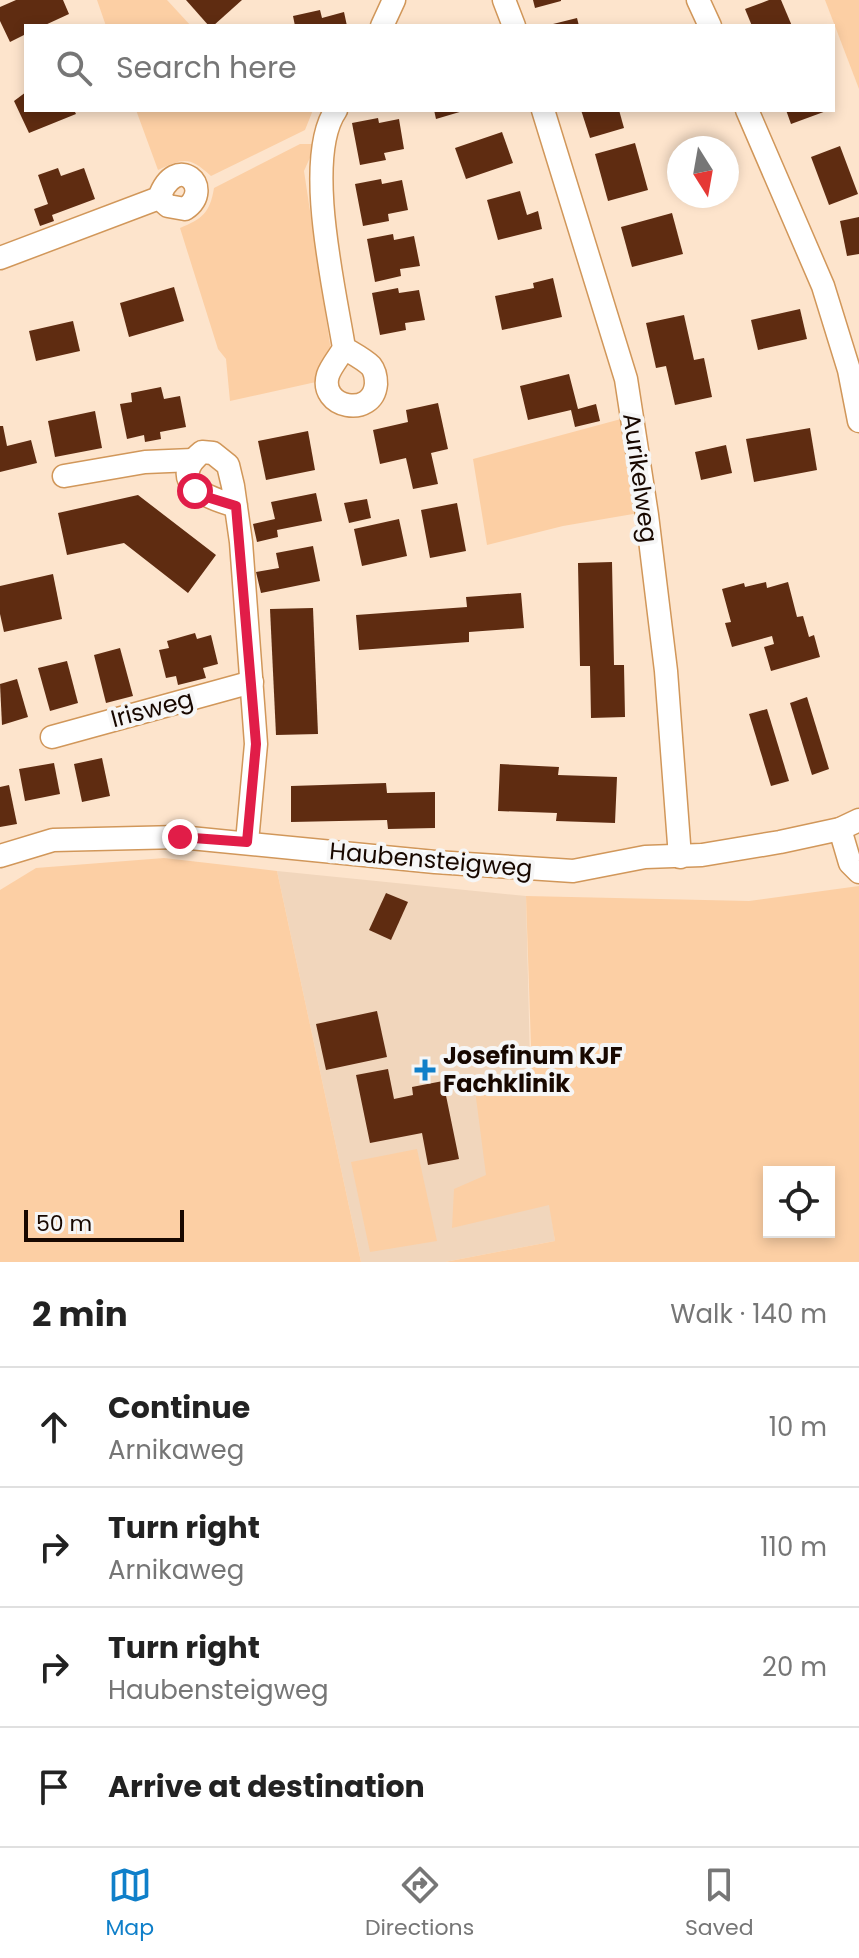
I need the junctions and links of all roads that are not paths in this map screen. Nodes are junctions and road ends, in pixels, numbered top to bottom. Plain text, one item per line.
1 (394, 0) edge
2 (504, 0) edge
3 (698, 0) edge
4 (383, 24) edge
5 (513, 24) edge
6 (709, 24) edge
7 (335, 112) edge
8 (544, 112) edge
9 (748, 112) edge
10 (159, 198) dead end
11 (0, 258) edge
12 (344, 348) dead end
13 (859, 421) edge
14 (193, 460) junction
15 (64, 476) dead end
16 (236, 506) junction
17 (252, 682) junction
18 (52, 737) dead end
19 (849, 825) edge
20 (247, 842) junction
21 (0, 856) edge
22 (680, 857) junction
23 (859, 872) edge

1 - 4 street
2 - 5 street
3 - 6 street
7 - 12 street
8 - 22 street, Aurikelweg
9 - 13 street
10 - 11 street
14 - 15 street
14 - 16 street
14 - 16 street
16 - 17 street
17 - 18 street, Irisweg
17 - 20 street
19 - 22 street, Haubensteigweg
19 - 23 street
20 - 21 street, Haubensteigweg
20 - 22 street, Haubensteigweg

